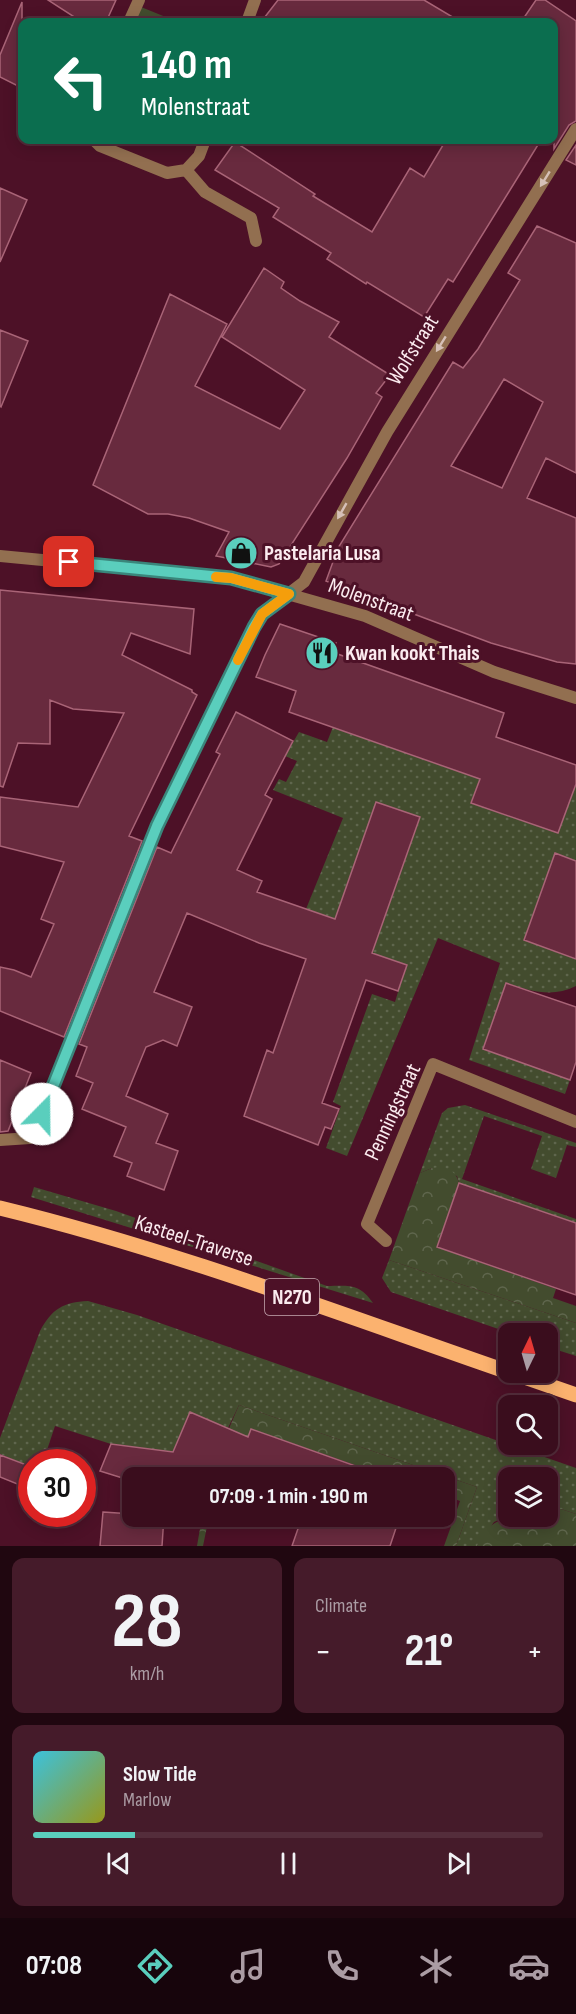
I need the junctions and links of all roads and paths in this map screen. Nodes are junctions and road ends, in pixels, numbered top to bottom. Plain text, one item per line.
1 (139, 0) edge
2 (255, 0) edge
3 (131, 18) edge
4 (248, 18) edge
5 (576, 129) edge
6 (98, 144) edge
7 (204, 144) edge
8 (186, 170) junction
9 (256, 241) dead end
10 (0, 556) edge
11 (289, 594) junction
12 (576, 698) edge
13 (576, 1122) edge
14 (0, 1140) edge
15 (0, 1208) edge
16 (387, 1241) dead end
17 (498, 1368) edge
18 (541, 1383) edge
19 (576, 1395) edge

1 - 3 street
2 - 4 street
5 -> 11 street, Wolfstraat
6 - 8 street
7 - 8 street
8 - 9 street
10 - 11 street, Molenstraat
11 - 12 street, Molenstraat
11 - 14 street, Wolfstraat
13 - 16 street, Penningstraat
15 - 17 main road, Kasteel-Traverse / N270
18 - 19 main road, Kasteel-Traverse / N270

